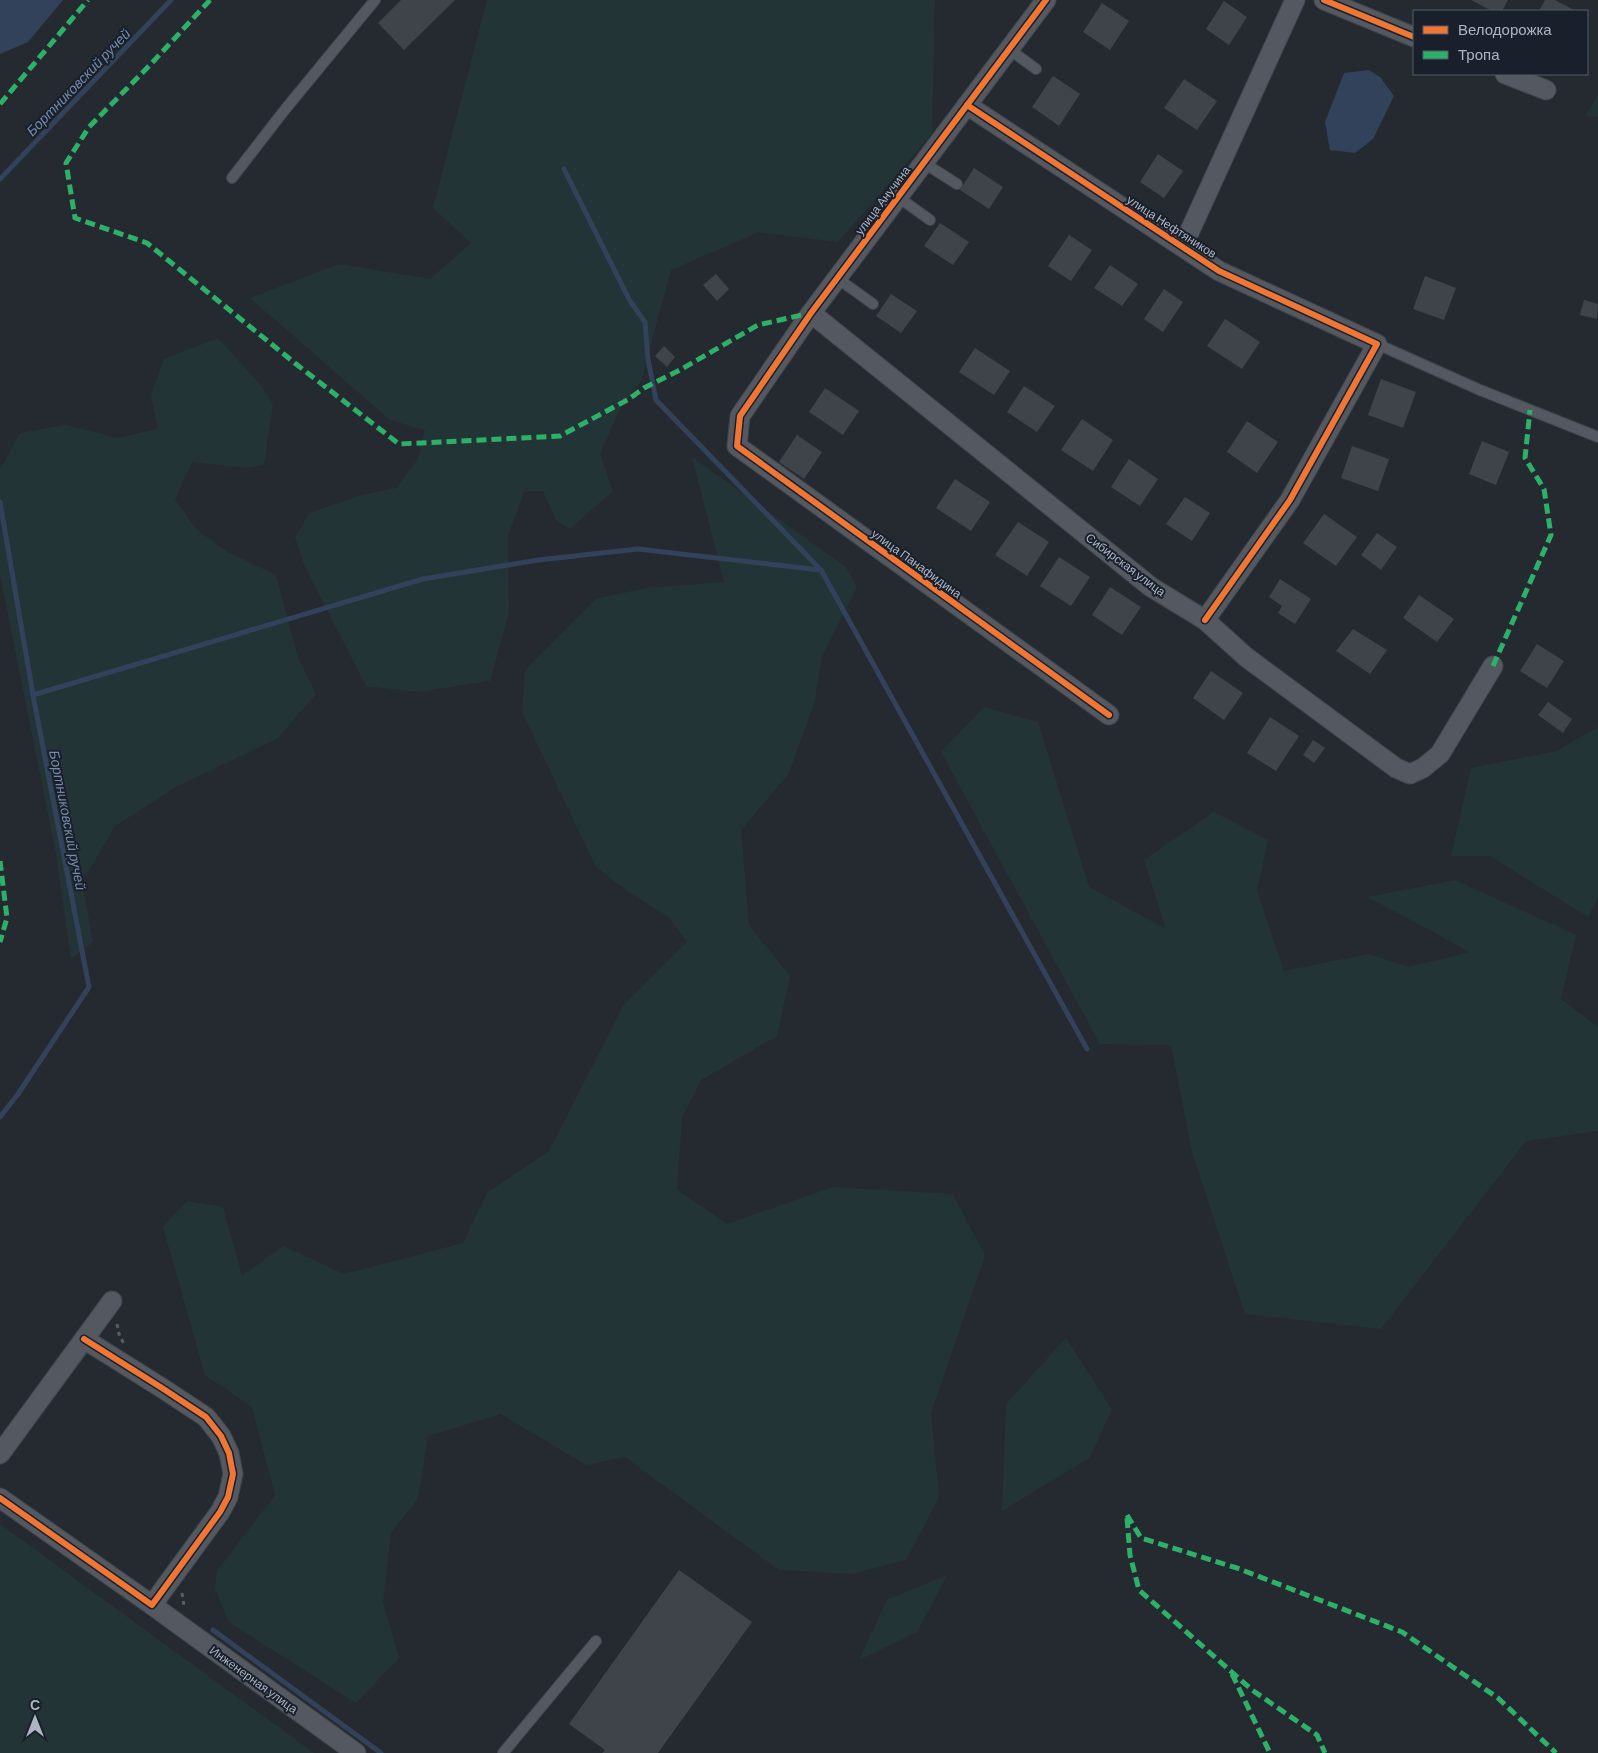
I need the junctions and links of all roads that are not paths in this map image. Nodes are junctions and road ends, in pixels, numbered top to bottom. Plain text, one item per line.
1 (375, 0) edge
2 (1046, 0) edge
3 (1295, 0) edge
4 (1324, 0) edge
5 (1413, 37) edge
6 (1009, 49) junction
7 (1036, 69) dead end
8 (1508, 75) edge
9 (1546, 90) dead end
10 (967, 105) junction
11 (924, 163) junction
12 (232, 178) dead end
13 (957, 184) dead end
14 (898, 197) junction
15 (930, 220) dead end
16 (1182, 246) junction
17 (837, 278) junction
18 (873, 304) dead end
19 (811, 313) junction
20 (1377, 344) junction
21 (740, 416) joint
22 (1598, 437) edge
23 (1205, 620) junction
24 (1493, 666) dead end
25 (1110, 715) dead end
26 (115, 1309) road end
27 (84, 1339) junction
28 (0, 1454) edge
29 (0, 1498) edge
30 (152, 1605) junction
31 (596, 1641) dead end
32 (356, 1753) edge
33 (503, 1753) edge

1 - 12 lane
2 - 6 street, улица Анучина
3 - 16 street
4 - 5 street
6 - 7 lane
6 - 10 street, улица Анучина
8 - 9 street
10 - 11 street, улица Анучина
10 - 16 street, улица Нефтяников
11 - 13 lane
11 - 14 street, улица Анучина
14 - 15 lane
14 - 17 street, улица Анучина
16 - 20 street, улица Нефтяников
17 - 18 lane
17 - 19 street, улица Анучина
19 - 21 street, улица Анучина
19 - 23 street, Сибирская улица
20 - 22 lane
20 - 23 street
21 - 25 street, улица Панафидина
23 - 24 street, Сибирская улица
26 - 27 street
27 - 28 street
27 - 30 street
29 - 30 street, Инженерная улица
30 - 32 street, Инженерная улица
31 - 33 lane

